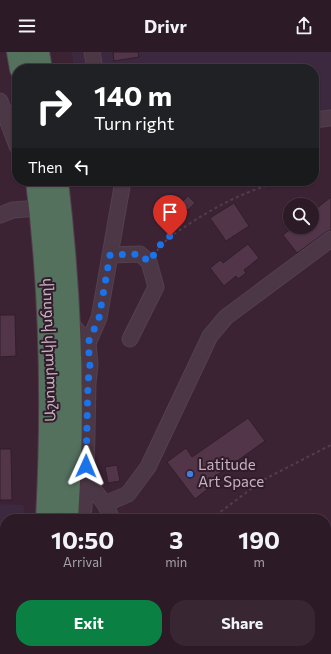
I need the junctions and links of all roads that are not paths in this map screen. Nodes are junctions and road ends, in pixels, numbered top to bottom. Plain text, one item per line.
1 (18, 52) edge
2 (38, 52) edge
3 (92, 52) edge
4 (20, 64) edge
5 (40, 64) edge
6 (94, 64) edge
7 (0, 100) edge
8 (331, 118) edge
9 (319, 119) edge
10 (12, 132) edge
11 (122, 186) edge
12 (41, 188) edge
13 (0, 214) edge
14 (331, 240) edge
15 (325, 250) edge
16 (110, 255) junction
17 (68, 320) junction
18 (130, 339) dead end
19 (88, 343) junction
20 (70, 363) junction
21 (86, 480) junction
22 (105, 504) junction
23 (47, 514) edge
24 (67, 514) edge
25 (83, 514) edge
26 (110, 514) edge

1 - 4 highway
2 - 5 highway
3 - 6 street
7 - 10 street
8 - 9 street
11 - 16 street
12 - 13 street
12 - 17 highway, Աշտարակի խճուղի
12 - 23 highway, Աշտարակի խճուղի
14 - 15 street
15 - 22 street
16 - 18 street
16 - 19 street
17 - 19 street
17 - 20 highway, Աշտարակի խճուղի
19 - 20 street
19 - 21 street
20 - 24 highway, Աշտարակի խճուղի
21 - 22 street
21 - 25 street
22 - 26 street

